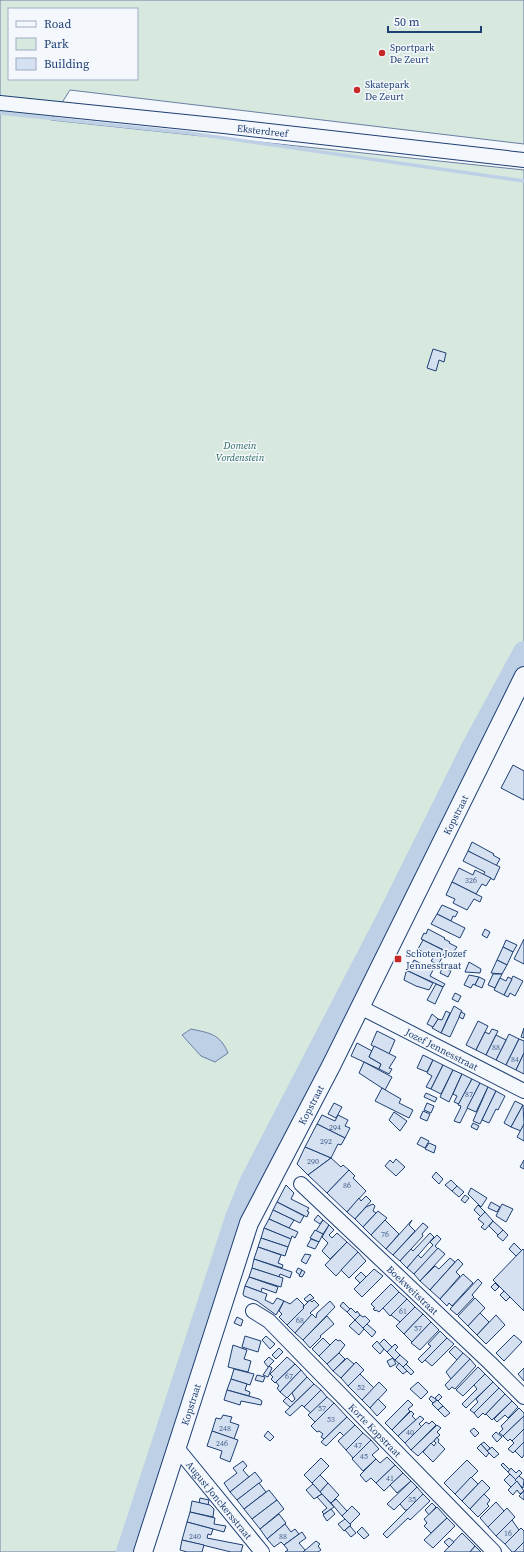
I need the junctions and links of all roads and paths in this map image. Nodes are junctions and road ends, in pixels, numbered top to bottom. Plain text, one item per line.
1 (0, 103) edge
2 (524, 160) edge
3 (524, 676) edge
4 (360, 1007) junction
5 (524, 1091) edge
6 (301, 1184) dead end
7 (253, 1311) dead end
8 (524, 1397) edge
9 (177, 1448) junction
10 (142, 1552) edge
11 (262, 1552) edge
12 (494, 1552) edge

1 - 2 street, Eksterdreef
3 - 4 main road, Kopstraat
4 - 5 street, Jozef Jennesstraat
4 - 9 main road, Kopstraat
6 - 8 street, Boekweitstraat
7 - 12 street, Korte Kopstraat
9 - 10 main road, Kopstraat
9 - 11 street, August Jonckersstraat

